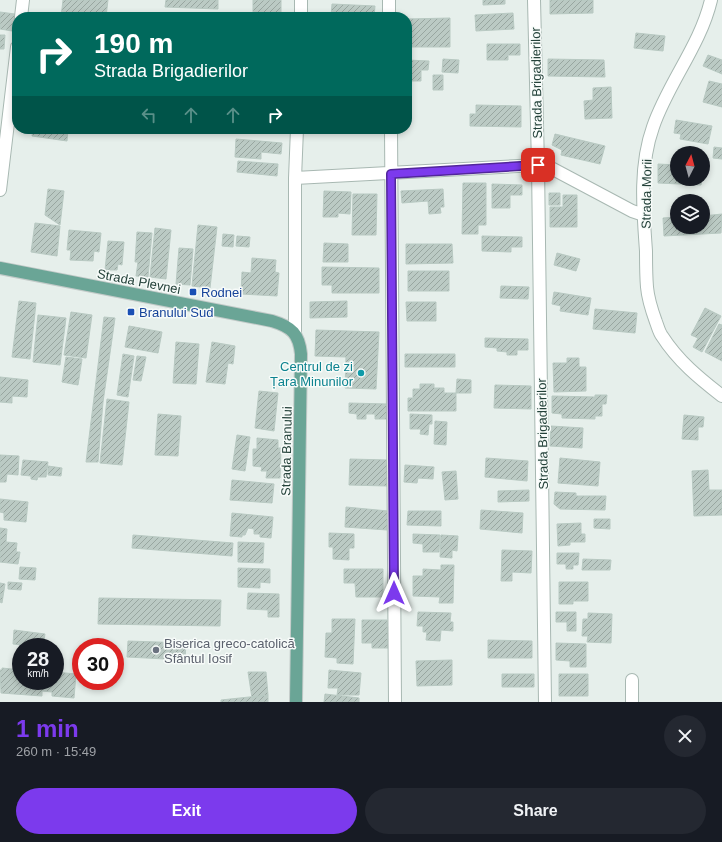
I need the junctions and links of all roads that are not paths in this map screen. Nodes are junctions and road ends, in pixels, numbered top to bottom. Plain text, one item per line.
1 (23, 0) edge
2 (302, 0) edge
3 (389, 0) edge
4 (534, 0) edge
5 (711, 0) edge
6 (22, 12) edge
7 (301, 12) edge
8 (390, 12) edge
9 (12, 89) edge
10 (297, 134) edge
11 (391, 134) edge
12 (538, 165) junction
13 (391, 174) junction
14 (295, 178) junction
15 (0, 190) edge
16 (644, 215) junction
17 (0, 268) edge
18 (294, 332) junction
19 (704, 382) junction
20 (722, 385) edge
21 (722, 396) edge
22 (632, 680) dead end
23 (296, 702) edge
24 (395, 702) edge
25 (545, 702) edge
26 (632, 702) edge

1 - 6 street
2 - 7 street
3 - 8 street
4 - 12 street, Strada Brigadierilor
5 - 16 street, Strada Morii
9 - 15 street
10 - 14 street, Strada Branului
11 - 13 street
12 - 13 street
12 - 16 street
12 - 25 street, Strada Brigadierilor
13 - 14 street
13 - 24 street
14 - 18 street, Strada Branului
16 - 19 street, Strada Morii
17 - 18 main road, Strada Plevnei
18 - 23 main road, Strada Branului
19 - 20 street
19 - 21 street, Strada Morii
22 - 26 street

